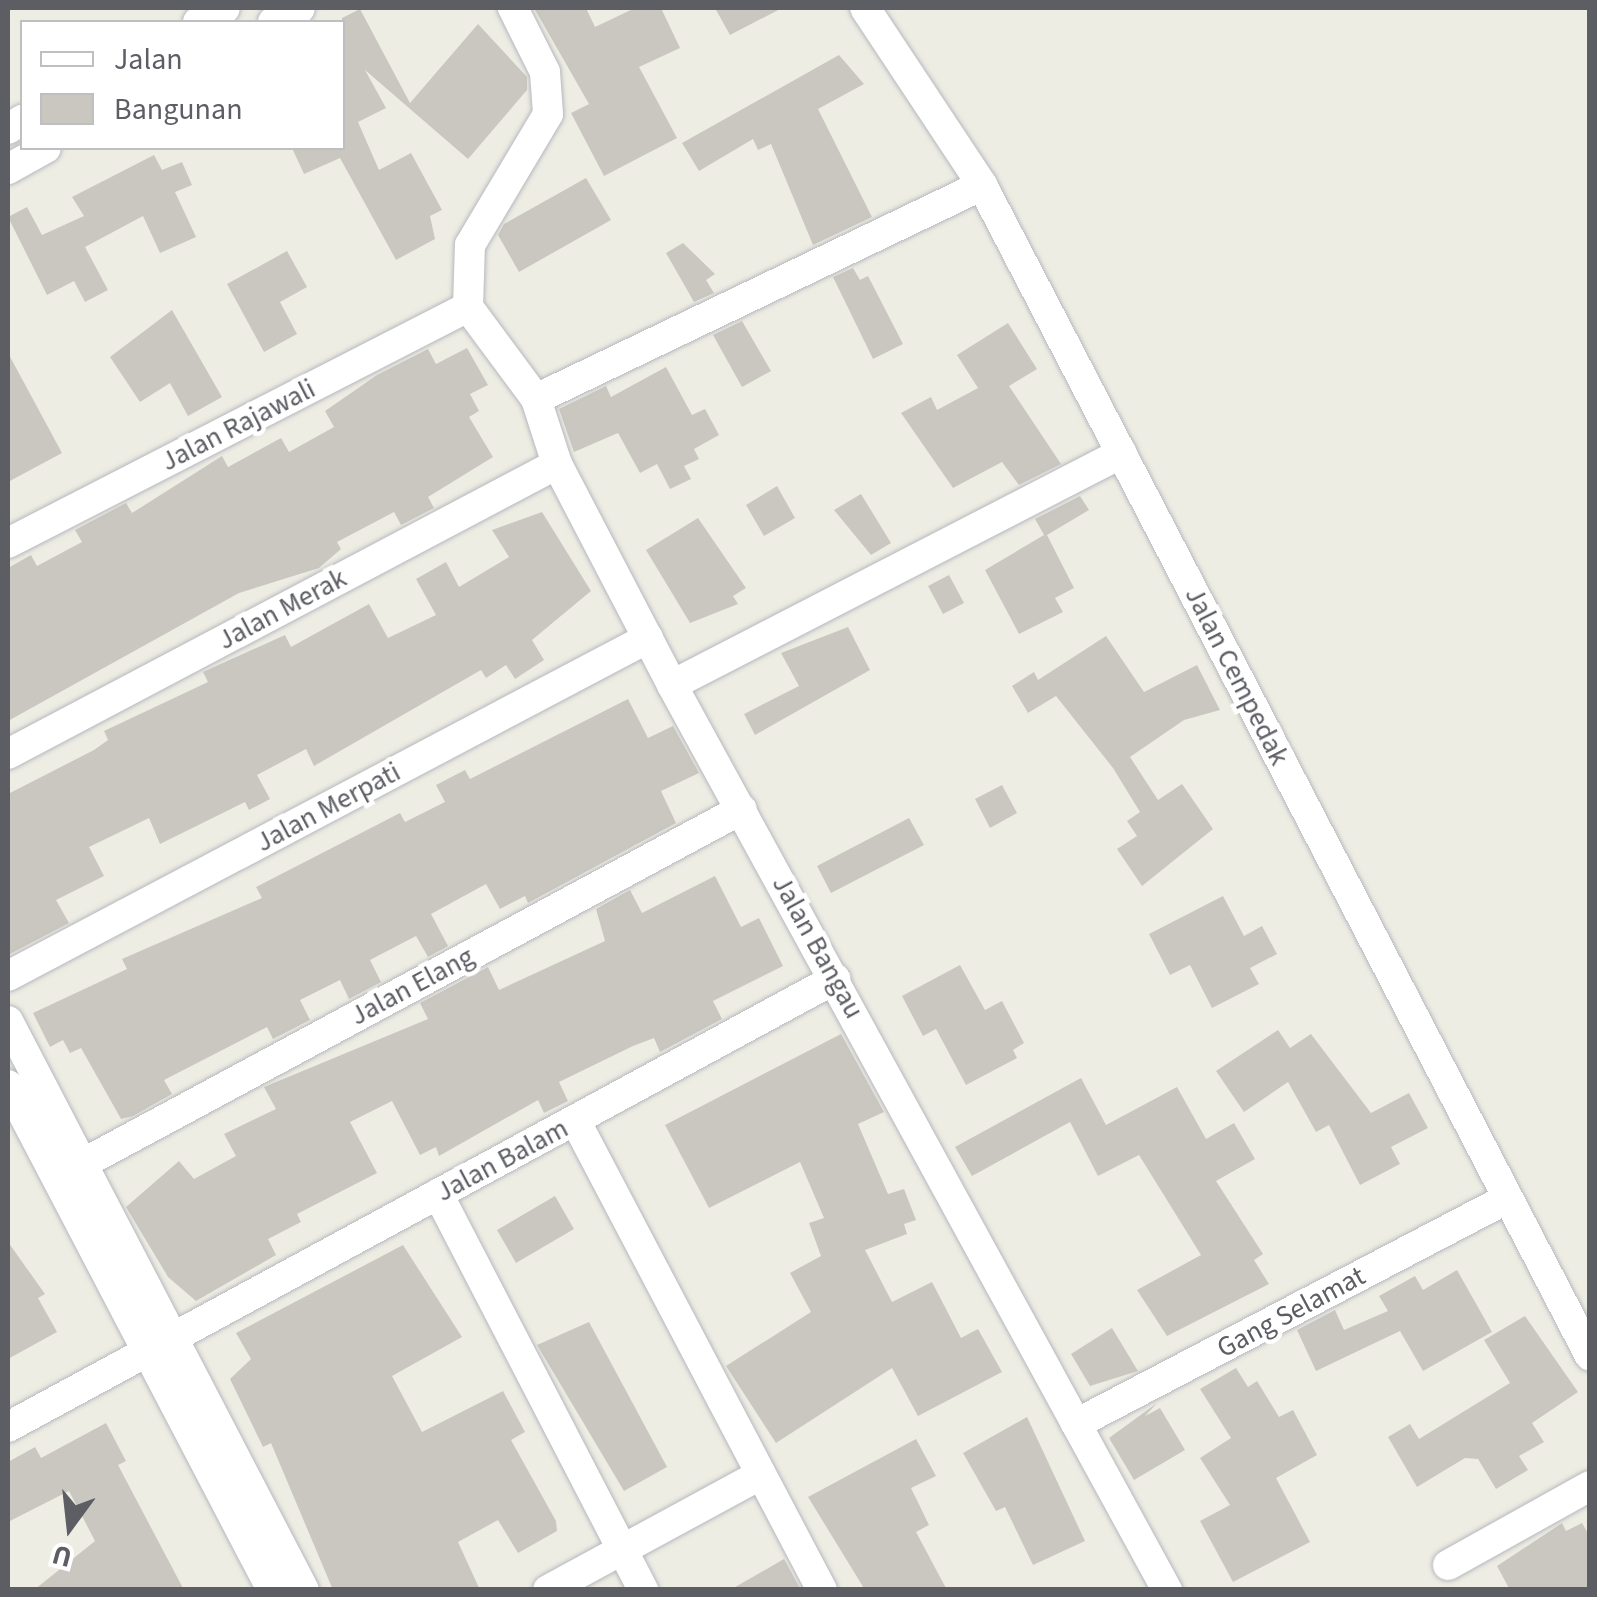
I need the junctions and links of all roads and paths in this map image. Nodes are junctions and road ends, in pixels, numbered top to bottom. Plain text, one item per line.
1 (225, 8) edge
2 (300, 8) edge
3 (513, 8) edge
4 (865, 8) edge
5 (202, 20) edge
6 (277, 20) edge
7 (42, 150) edge
8 (8, 169) edge
9 (982, 185) junction
10 (468, 307) junction
11 (536, 400) junction
12 (1122, 454) junction
13 (556, 464) junction
14 (8, 543) edge
15 (648, 638) junction
16 (672, 685) junction
17 (8, 754) edge
18 (742, 809) junction
19 (8, 976) edge
20 (835, 979) junction
21 (8, 1021) edge
22 (8, 1085) edge
23 (575, 1120) junction
24 (82, 1164) junction
25 (438, 1194) junction
26 (1506, 1200) junction
27 (156, 1346) junction
28 (1590, 1356) edge
29 (1076, 1424) junction
30 (8, 1428) edge
31 (756, 1477) junction
32 (1590, 1486) edge
33 (622, 1550) junction
34 (1448, 1565) dead end
35 (272, 1590) edge
36 (304, 1590) edge
37 (548, 1590) edge
38 (643, 1590) edge
39 (822, 1590) edge
40 (1168, 1590) edge

1 - 5 street
2 - 6 street
3 - 10 street
4 - 9 street, Jalan Cempedak
7 - 8 street
9 - 11 street
9 - 12 street, Jalan Cempedak
10 - 11 street, Jalan Bangau
10 - 14 street, Jalan Rajawali
11 - 13 street, Jalan Bangau
12 - 16 street
12 - 26 street, Jalan Cempedak
13 - 15 street, Jalan Bangau
13 - 17 street, Jalan Merak
15 - 16 street, Jalan Bangau
15 - 19 street, Jalan Merpati
16 - 18 street, Jalan Bangau
18 - 20 street, Jalan Bangau
18 - 24 street, Jalan Elang
20 - 23 street, Jalan Balam
20 - 29 street, Jalan Bangau
21 - 24 street
22 - 27 street
23 - 25 street, Jalan Balam
23 - 31 street
24 - 27 street
25 - 27 street, Jalan Balam
25 - 33 street
26 - 28 street, Jalan Cempedak
26 - 29 street, Gang Selamat
27 - 30 street, Jalan Balam
27 - 35 street
27 - 36 street
29 - 40 street, Jalan Bangau
31 - 33 street
31 - 39 street
32 - 34 street
33 - 37 street
33 - 38 street

